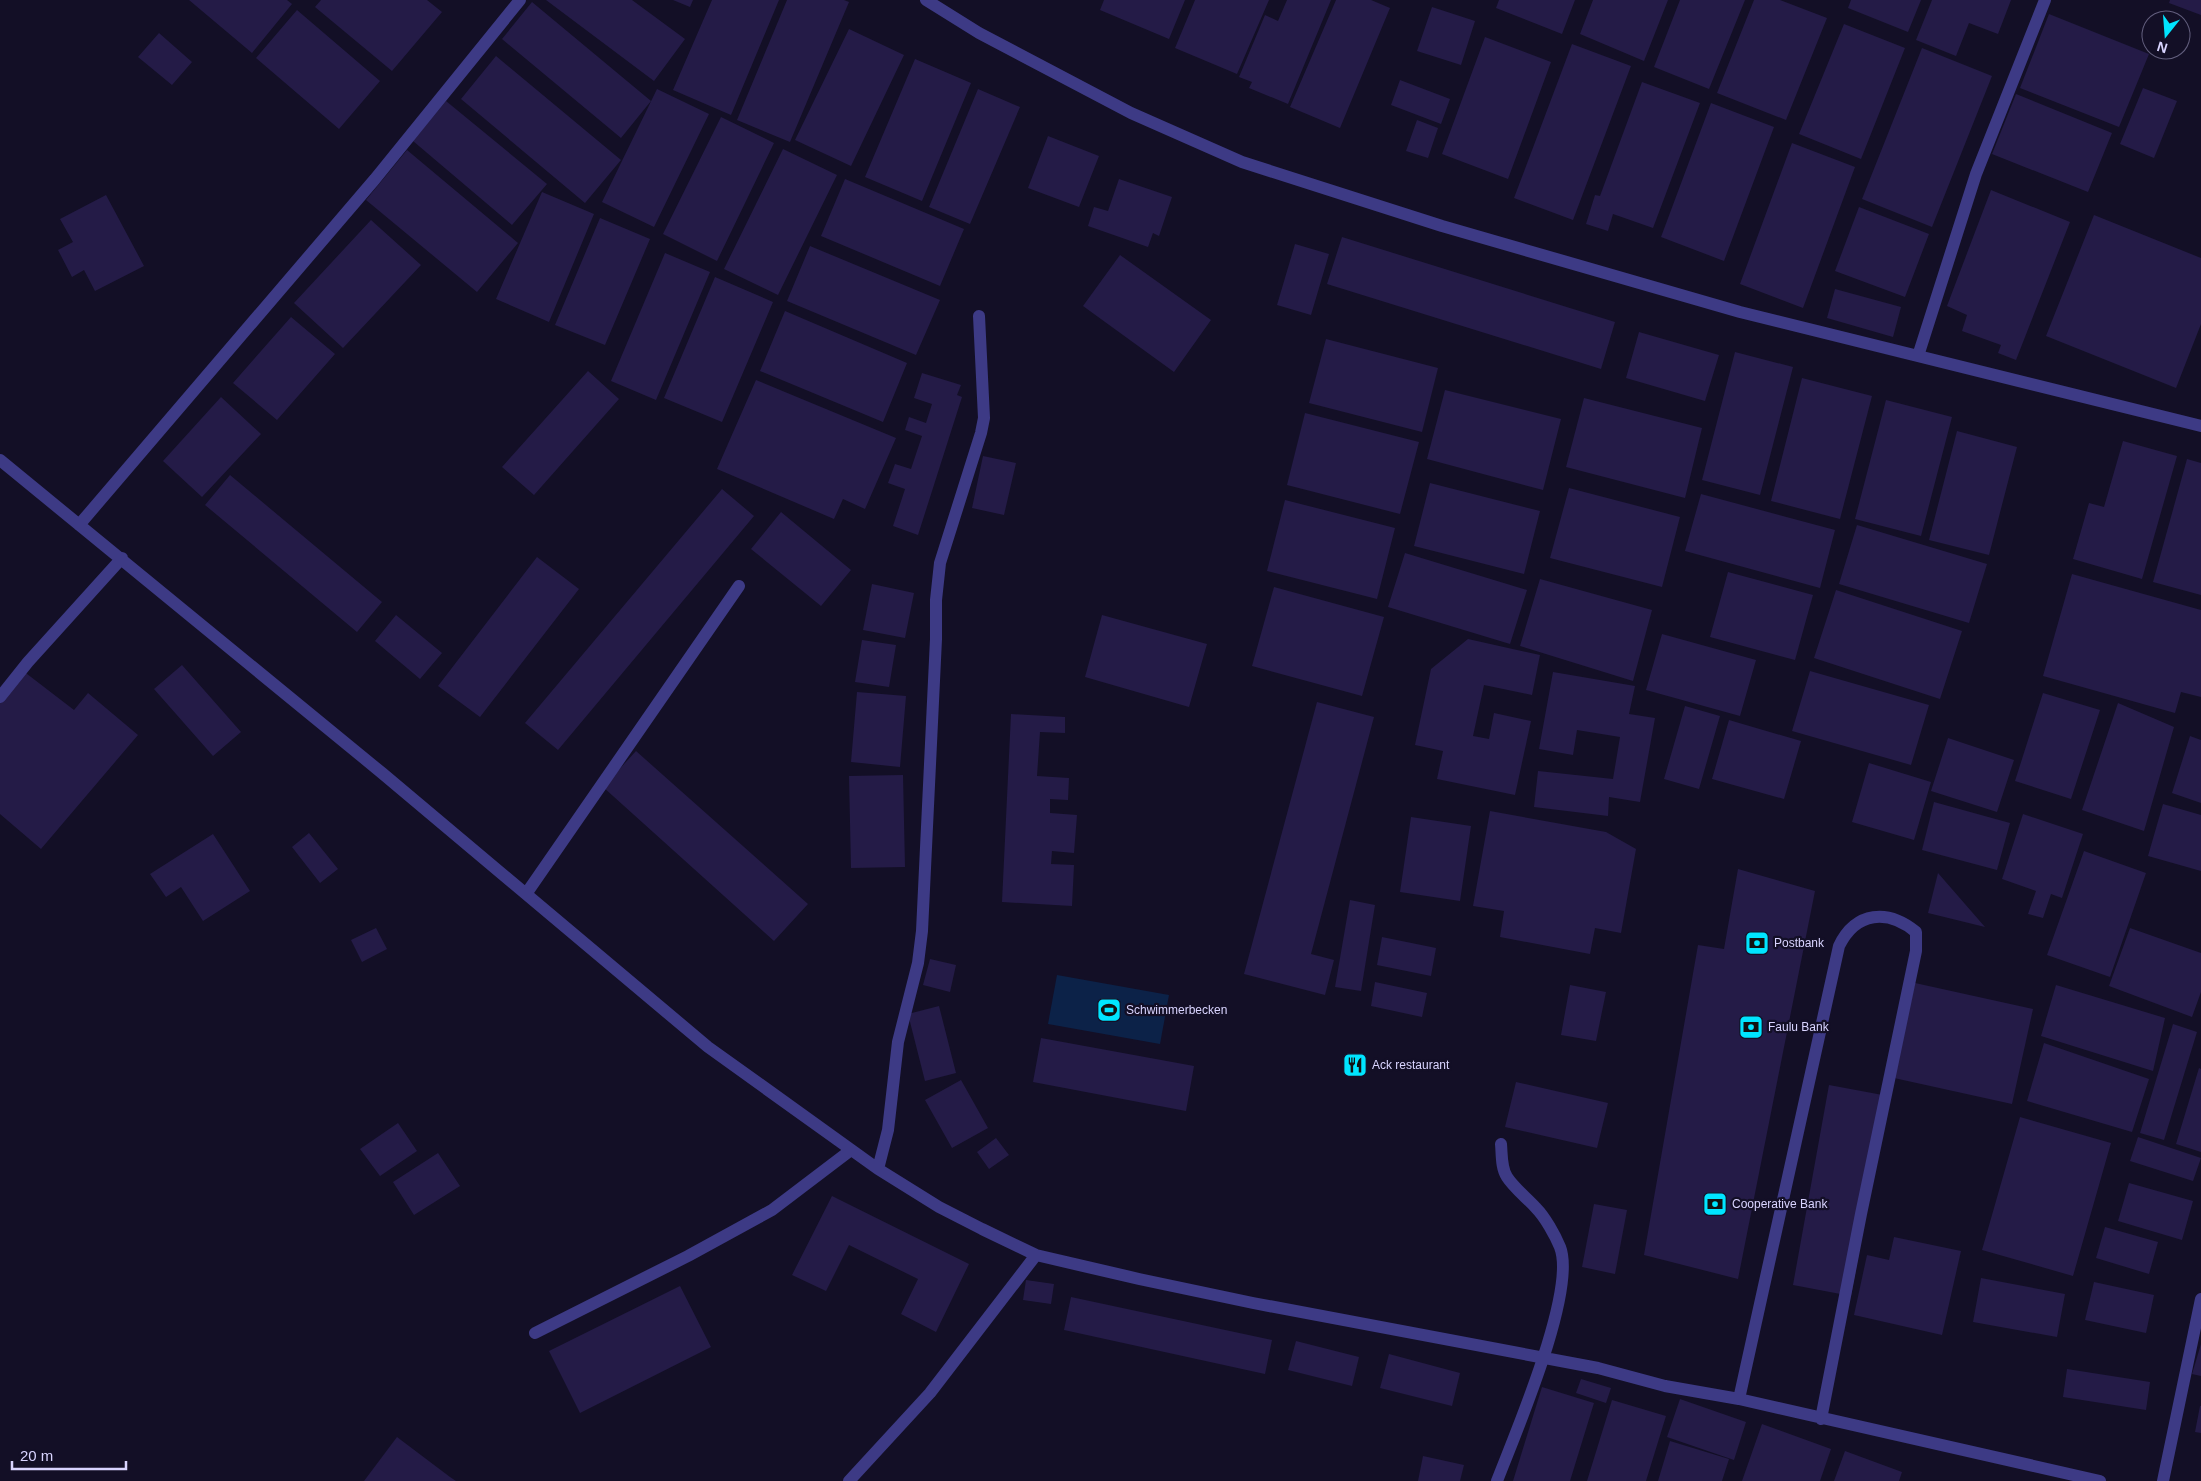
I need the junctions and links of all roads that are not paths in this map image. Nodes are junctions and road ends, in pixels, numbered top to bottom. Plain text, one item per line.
1 (520, 0) edge
2 (926, 0) edge
3 (2045, 0) edge
4 (979, 316) dead end
5 (1918, 356) junction
6 (2201, 426) edge
7 (0, 460) edge
8 (79, 525) junction
9 (122, 558) junction
10 (739, 586) dead end
11 (0, 697) edge
12 (526, 894) junction
13 (1501, 1144) dead end
14 (852, 1150) junction
15 (878, 1169) junction
16 (1036, 1255) junction
17 (2201, 1299) edge
18 (535, 1333) dead end
19 (1544, 1357) junction
20 (1739, 1399) junction
21 (1821, 1419) junction
22 (849, 1481) edge
23 (1497, 1481) edge
24 (2100, 1481) edge
25 (2163, 1481) edge

1 - 8 street
2 - 5 street
3 - 5 street
4 - 15 street
5 - 6 street
7 - 8 street
8 - 9 street
9 - 11 street
9 - 12 street
10 - 12 street
12 - 14 street
13 - 19 street
14 - 15 street
14 - 18 street
15 - 16 street
16 - 19 street
16 - 22 street
17 - 25 street
19 - 20 street
19 - 23 street
20 - 21 street
20 - 21 street
21 - 24 street

